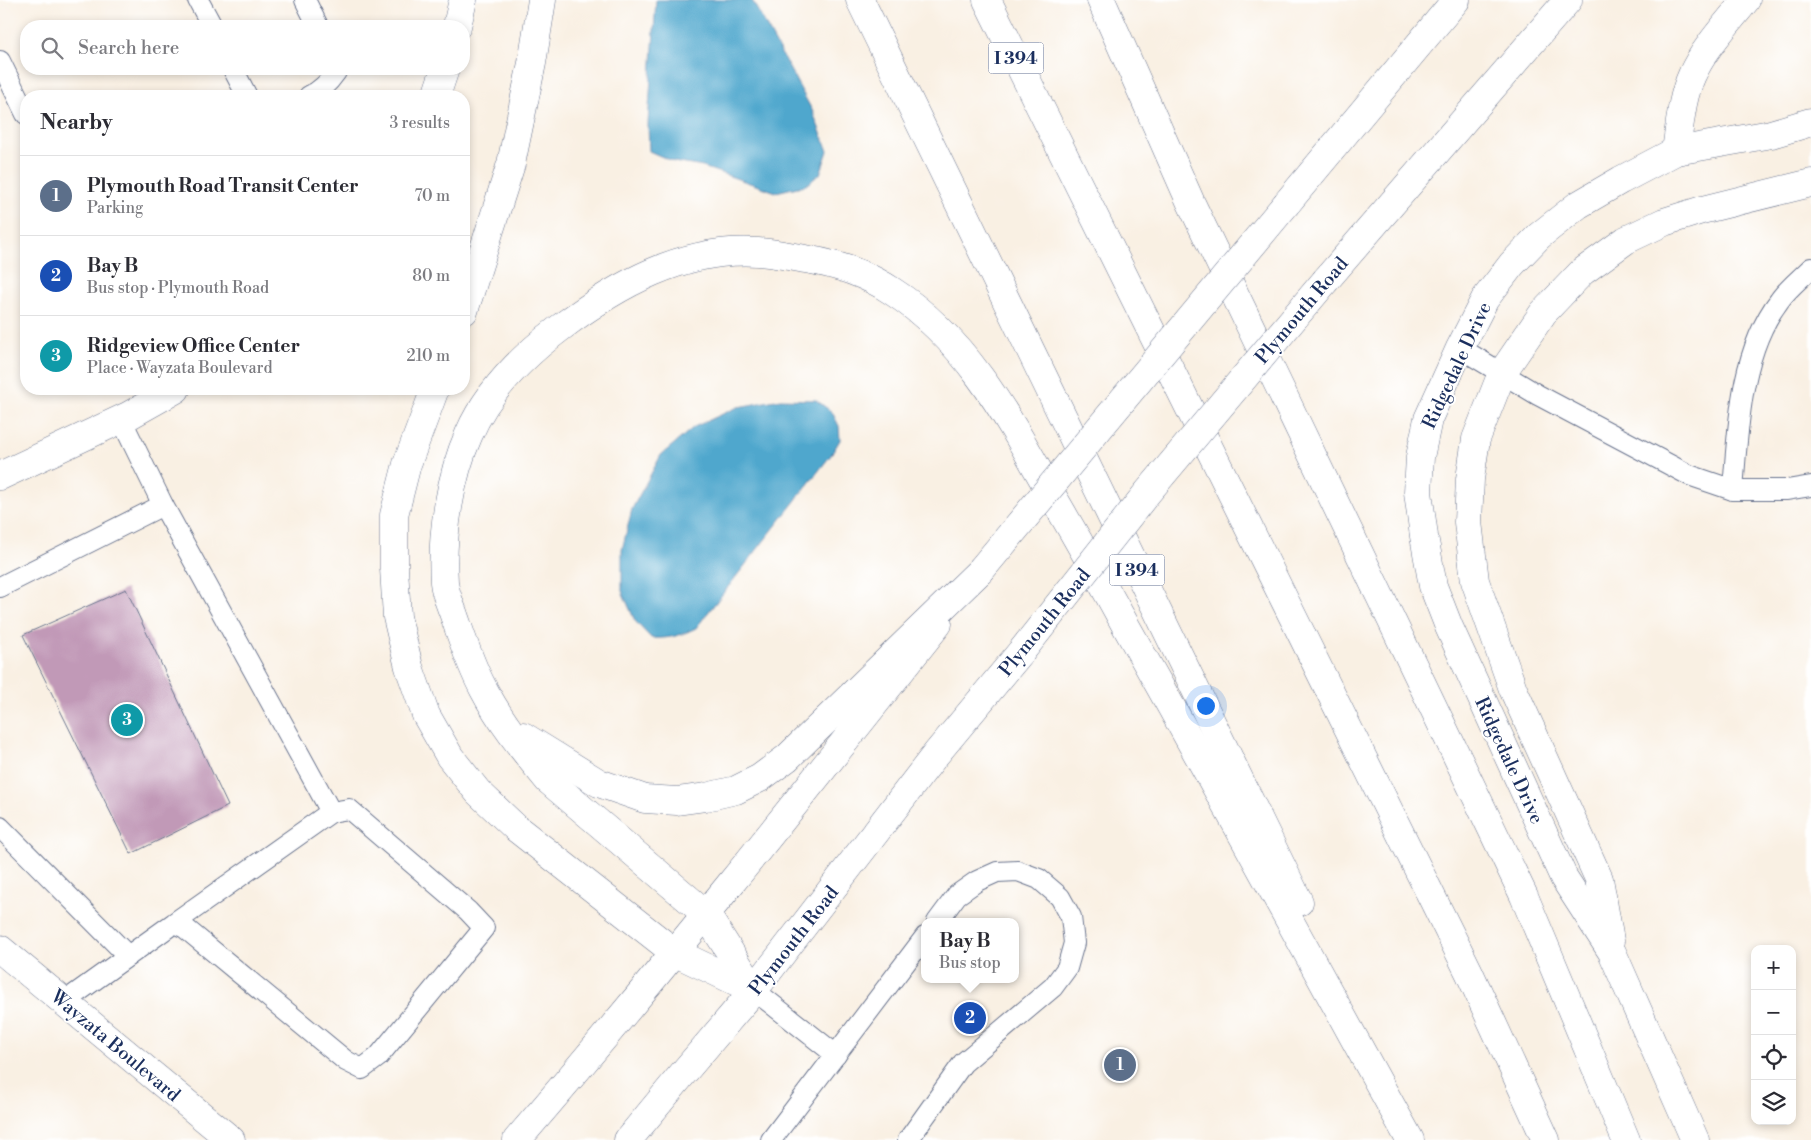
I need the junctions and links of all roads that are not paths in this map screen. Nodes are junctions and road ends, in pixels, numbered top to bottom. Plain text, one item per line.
1 (198, 0) edge
2 (305, 0) edge
3 (463, 0) edge
4 (542, 0) edge
5 (860, 0) edge
6 (987, 0) edge
7 (1083, 0) edge
8 (1100, 0) edge
9 (1456, 0) edge
10 (1568, 0) edge
11 (1746, 0) edge
12 (209, 20) edge
13 (315, 20) edge
14 (458, 20) edge
15 (0, 61) edge
16 (236, 75) edge
17 (334, 75) edge
18 (443, 75) edge
19 (243, 90) edge
20 (319, 90) edge
21 (438, 90) edge
22 (20, 102) edge
23 (1811, 122) edge
24 (1676, 151) junction
25 (1811, 183) edge
26 (1190, 203) junction
27 (1811, 268) edge
28 (470, 292) edge
29 (1460, 348) junction
30 (1502, 373) junction
31 (162, 395) edge
32 (433, 395) edge
33 (121, 419) junction
34 (0, 476) edge
35 (1811, 486) edge
36 (1733, 490) junction
37 (163, 505) junction
38 (981, 570) junction
39 (0, 587) edge
40 (506, 726) junction
41 (331, 812) junction
42 (0, 827) edge
43 (706, 914) junction
44 (940, 918) edge
45 (174, 923) junction
46 (921, 942) edge
47 (0, 949) edge
48 (674, 952) junction
49 (1612, 952) junction
50 (128, 956) junction
51 (754, 990) junction
52 (64, 1002) junction
53 (836, 1055) junction
54 (231, 1140) edge
55 (517, 1140) edge
56 (628, 1140) edge
57 (771, 1140) edge
58 (908, 1140) edge
59 (1410, 1140) edge
60 (1415, 1140) edge
61 (1546, 1140) edge
62 (1626, 1140) edge
63 (1695, 1140) edge

1 - 12 lane
2 - 13 lane
3 - 14 main road
4 - 28 main road
5 - 60 main road, I 394
6 - 61 main road, I 394
7 - 26 main road
8 - 26 main road
9 - 38 main road, bridge
10 - 51 main road, Plymouth Road, bridge
11 - 24 main road
15 - 22 lane
16 - 19 lane
17 - 20 lane
18 - 21 main road
23 - 24 main road, Ridgedale Drive
24 - 29 main road, Ridgedale Drive
25 - 30 main road, Ridgedale Drive
26 - 62 main road
27 - 36 lane
29 - 30 lane
29 - 49 main road, Ridgedale Drive
30 - 36 lane
30 - 49 main road, Ridgedale Drive
31 - 33 main road
32 - 48 main road
33 - 34 main road
33 - 37 lane
35 - 36 lane
37 - 39 lane
37 - 41 lane
38 - 40 main road
38 - 43 main road
40 - 43 main road
40 - 59 main road
41 - 45 lane
41 - 45 lane
42 - 50 lane
43 - 48 main road
43 - 51 main road
44 - 58 lane
45 - 50 lane
46 - 53 lane
47 - 52 main road, Wayzata Boulevard
48 - 51 main road
48 - 55 main road
49 - 63 main road, Ridgedale Drive
50 - 52 lane
51 - 53 lane
51 - 56 main road, Plymouth Road
52 - 54 main road, Wayzata Boulevard
53 - 57 lane

